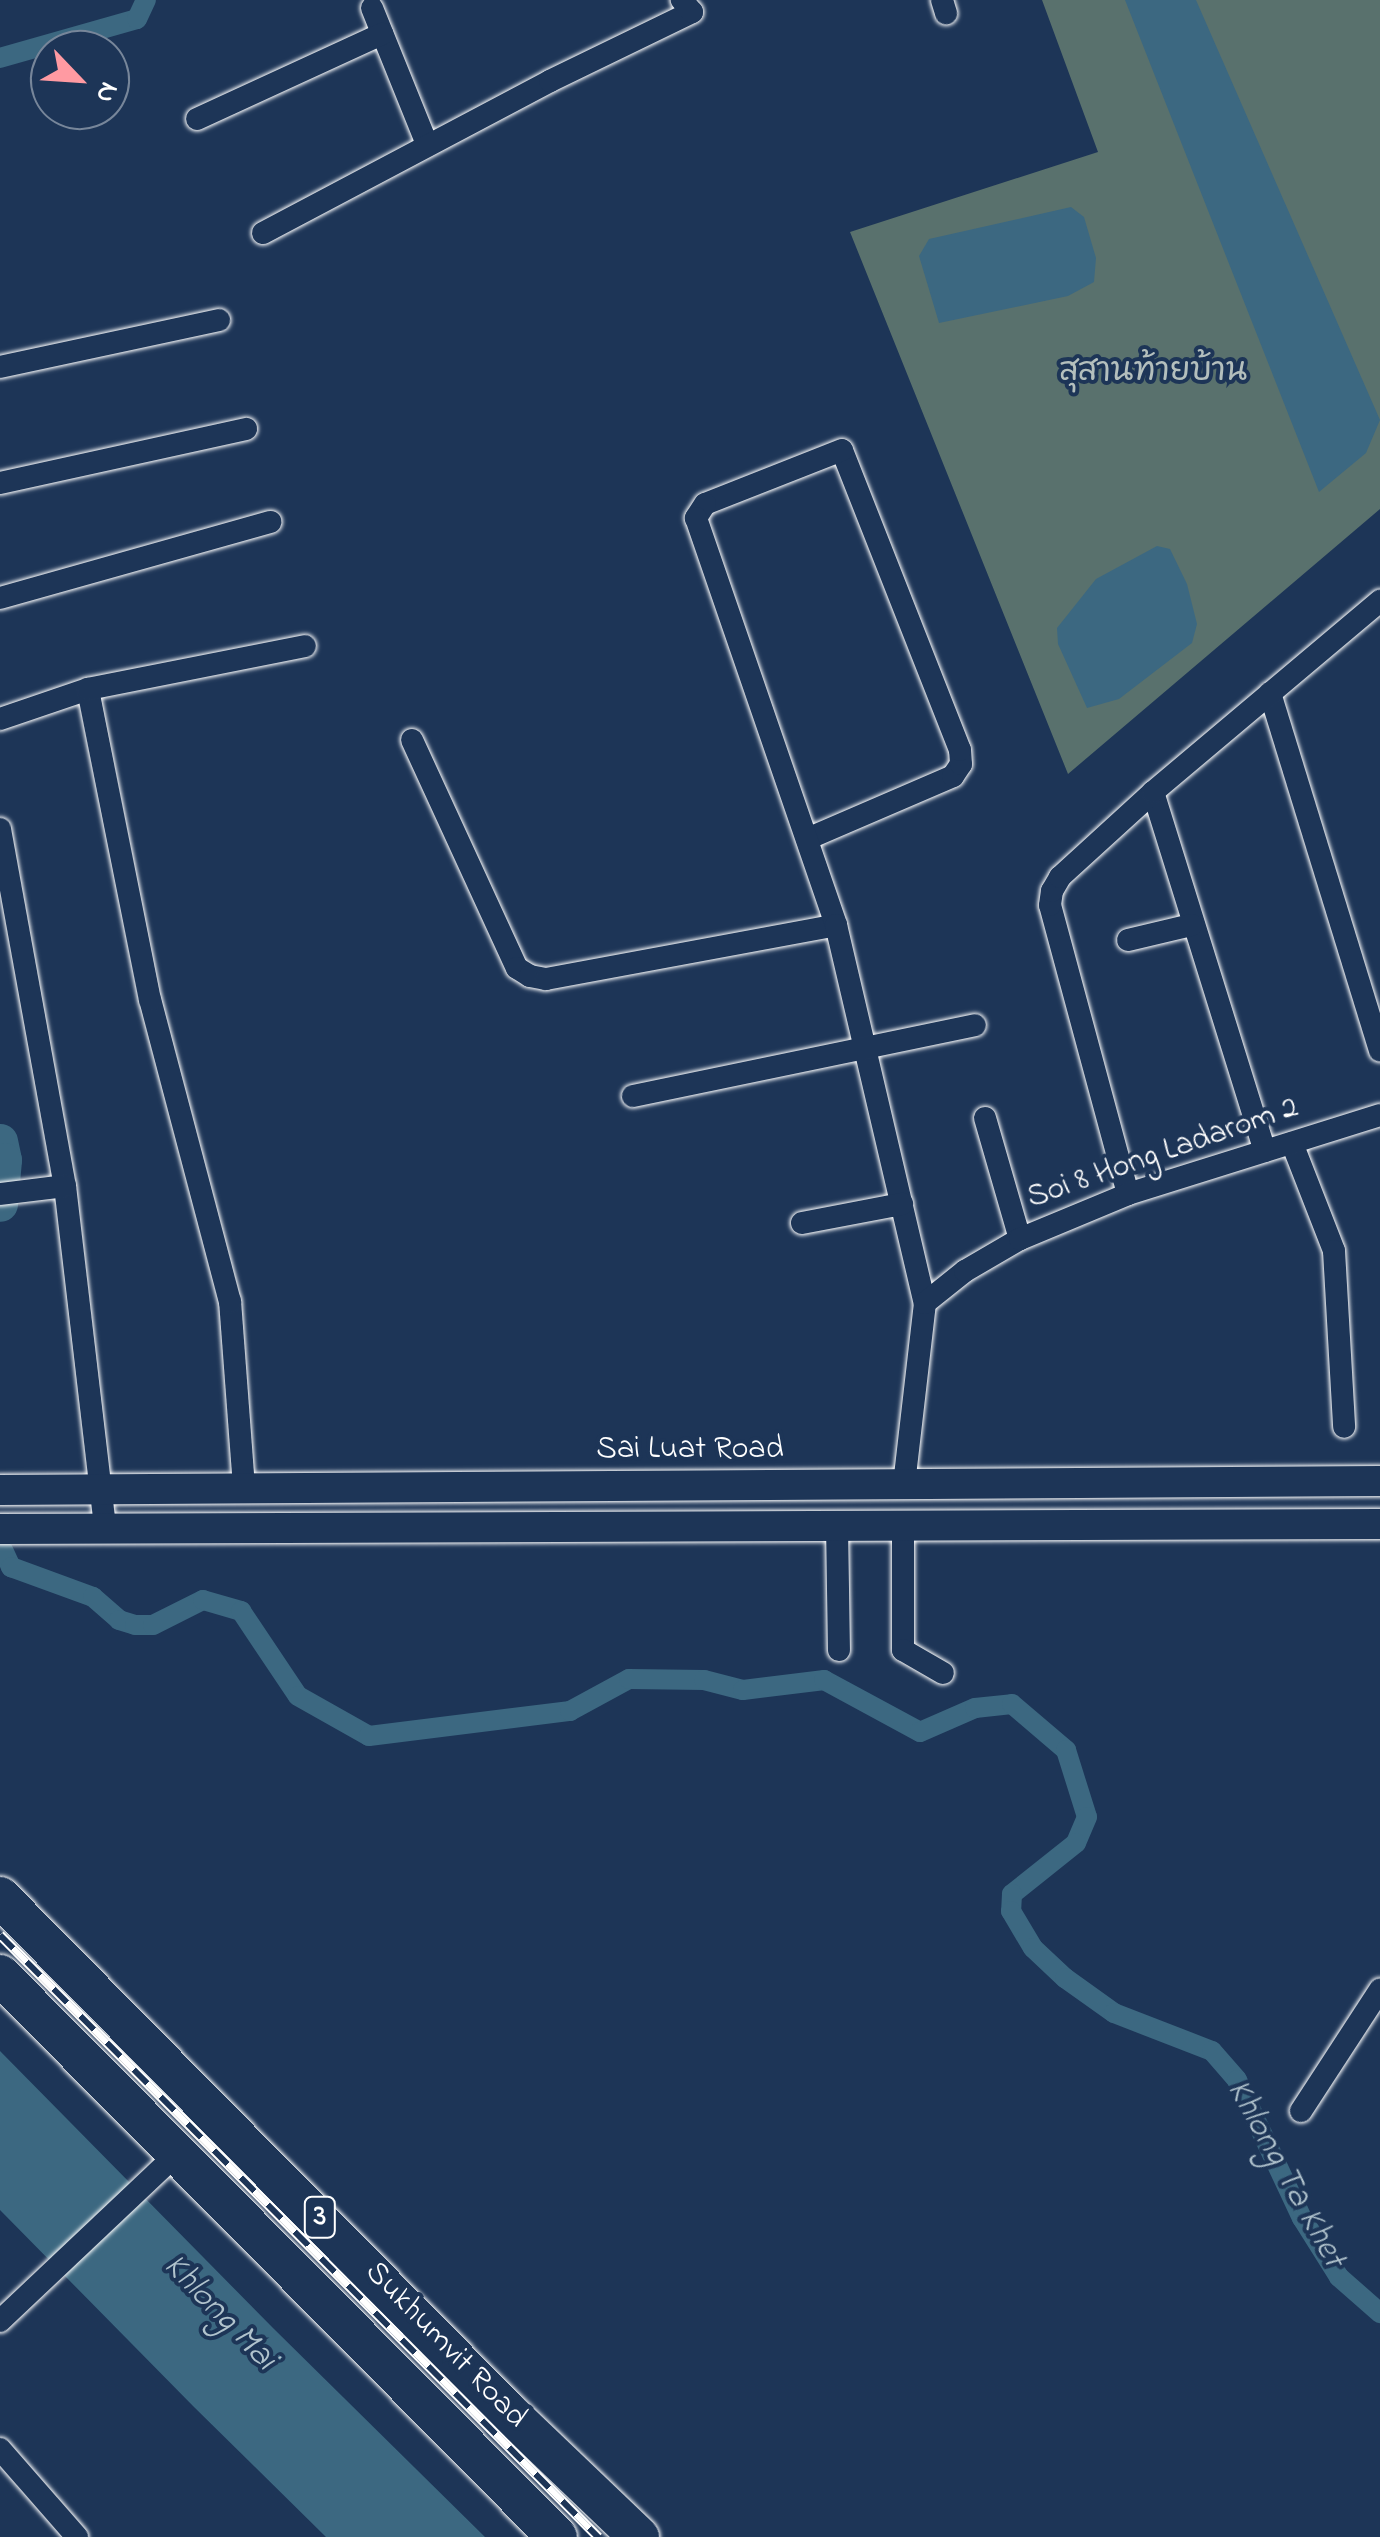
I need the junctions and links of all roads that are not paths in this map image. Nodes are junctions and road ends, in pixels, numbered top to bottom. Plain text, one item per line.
1 (682, 0) edge
2 (372, 8) dead end
3 (382, 34) junction
4 (198, 119) dead end
5 (428, 144) junction
6 (263, 233) dead end
7 (219, 320) dead end
8 (0, 367) edge
9 (246, 429) dead end
10 (0, 483) edge
11 (271, 522) dead end
12 (0, 598) edge
13 (1380, 601) edge
14 (305, 646) dead end
15 (88, 689) junction
16 (1270, 694) junction
17 (0, 719) edge
18 (412, 740) dead end
19 (1152, 792) junction
20 (0, 829) edge
21 (807, 838) junction
22 (836, 925) junction
23 (1191, 925) junction
24 (1128, 940) dead end
25 (975, 1025) dead end
26 (867, 1050) junction
27 (1380, 1050) edge
28 (633, 1096) dead end
29 (1380, 1116) edge
30 (985, 1118) dead end
31 (1292, 1143) junction
32 (1265, 1151) junction
33 (66, 1186) junction
34 (0, 1194) edge
35 (1128, 1194) junction
36 (902, 1204) junction
37 (802, 1223) dead end
38 (1020, 1238) junction
39 (924, 1304) junction
40 (1344, 1428) dead end
41 (1380, 1481) edge
42 (1252, 1482) junction
43 (904, 1484) junction
44 (244, 1487) junction
45 (0, 1490) edge
46 (104, 1490) junction
47 (1250, 1523) junction
48 (903, 1524) junction
49 (1380, 1524) edge
50 (838, 1525) junction
51 (106, 1528) junction
52 (0, 1529) edge
53 (838, 1650) dead end
54 (942, 1673) dead end
55 (0, 1897) edge
56 (0, 1975) edge
57 (1380, 1990) edge
58 (1301, 2112) dead end
59 (179, 2152) junction
60 (0, 2321) edge
61 (0, 2449) edge
62 (78, 2537) edge
63 (557, 2537) edge
64 (639, 2537) edge

1 - 5 street
2 - 3 street
3 - 4 street
3 - 5 street
5 - 6 street
7 - 8 street
9 - 10 street
11 - 12 street
13 - 16 street
14 - 15 street
15 - 17 street
15 - 44 street
16 - 19 street
16 - 27 street
18 - 22 street
19 - 23 street
19 - 35 street
20 - 33 street
21 - 21 street
21 - 22 street
22 - 26 street
23 - 24 street
23 - 32 street
25 - 26 street
26 - 28 street
26 - 36 street
29 - 31 street, Soi 8 Hong Ladarom 2
30 - 38 street
31 - 32 street, Soi 8 Hong Ladarom 2
31 - 40 street
32 - 35 street, Soi 8 Hong Ladarom 2
33 - 34 street
33 - 46 street
35 - 38 street, Soi 8 Hong Ladarom 2
36 - 37 street
36 - 39 street
38 - 39 street, Soi 8 Hong Ladarom 2
39 - 43 street
41 - 42 main road, Sai Luat Road
42 - 43 main road, Sai Luat Road
42 - 47 main road
43 - 44 main road, Sai Luat Road
44 - 46 main road, Sai Luat Road
45 - 46 main road, Sai Luat Road
46 - 51 street
47 - 48 main road
47 - 49 main road
48 - 50 main road
48 - 54 street
50 - 51 main road
50 - 53 street
51 - 52 main road
55 - 64 highway, Sukhumvit Road / 3
56 - 59 highway, Sukhumvit Road / 3
57 - 58 street
59 - 60 street
59 - 63 highway, Sukhumvit Road / 3
61 - 62 street

